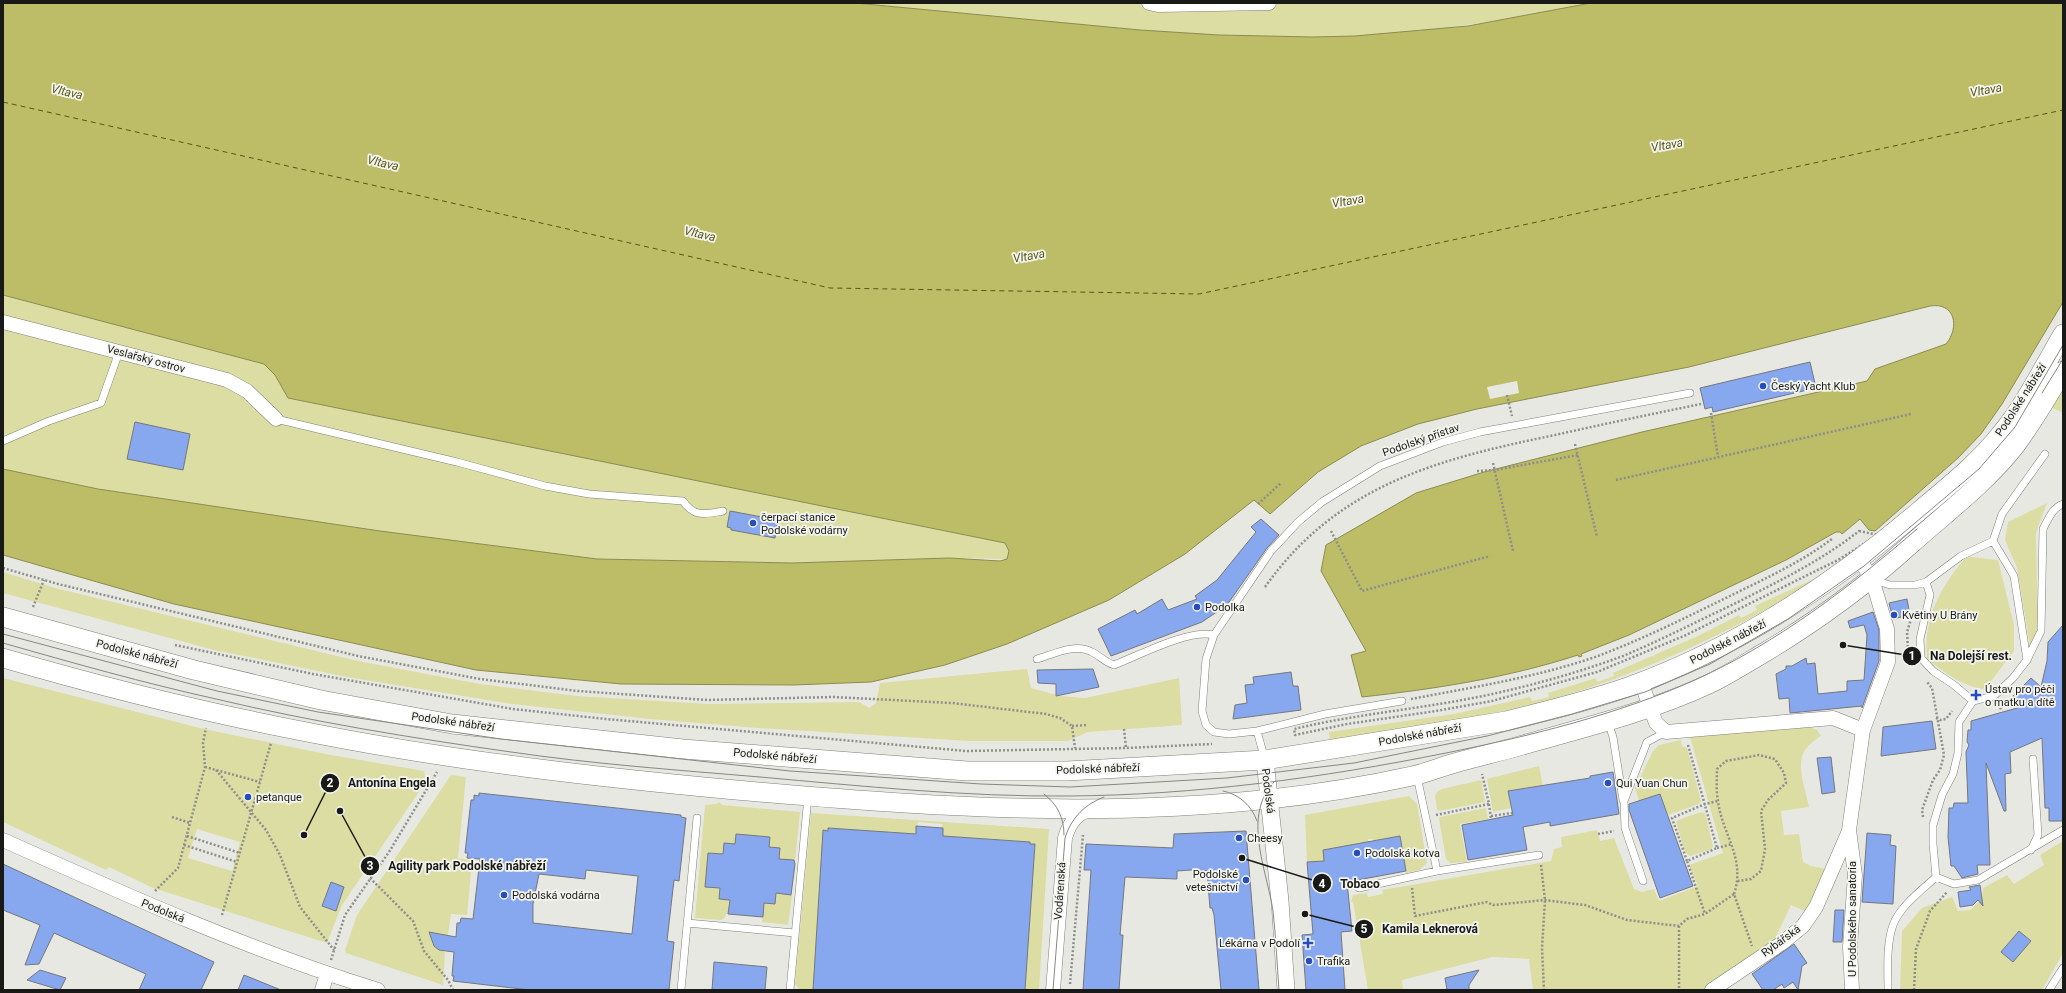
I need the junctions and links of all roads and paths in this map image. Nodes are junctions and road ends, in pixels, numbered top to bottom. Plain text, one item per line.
1 (1149, 3) edge
2 (1269, 3) edge
3 (3, 322) edge
4 (2063, 334) edge
5 (119, 352) junction
6 (2063, 370) edge
7 (1690, 393) dead end
8 (1507, 395) dead end
9 (1701, 404) dead end
10 (1711, 413) dead end
11 (1911, 414) dead end
12 (276, 419) joint
13 (1514, 426) junction
14 (3, 441) edge
15 (1575, 444) dead end
16 (2045, 454) dead end
17 (1578, 455) junction
18 (1718, 457) junction
19 (1493, 463) dead end
20 (1495, 470) junction
21 (1477, 471) dead end
22 (1616, 480) dead end
23 (1282, 483) dead end
24 (1258, 504) dead end
25 (2063, 504) edge
26 (723, 511) dead end
27 (1331, 531) dead end
28 (1878, 535) dead end
29 (1597, 537) dead end
30 (1833, 538) dead end
31 (1993, 541) junction
32 (1513, 551) dead end
33 (1490, 556) dead end
34 (1860, 560) junction
35 (3, 568) edge
36 (1813, 572) dead end
37 (1872, 579) junction
38 (44, 580) junction
39 (1926, 582) junction
40 (1266, 587) dead end
41 (25, 604) dead end
42 (33, 607) junction
43 (40, 609) dead end
44 (3, 617) edge
45 (1214, 635) junction
46 (171, 644) dead end
47 (3, 658) edge
48 (1037, 659) dead end
49 (2027, 660) junction
50 (1641, 682) junction
51 (1402, 701) joint
52 (1973, 701) junction
53 (1650, 707) junction
54 (1936, 718) dead end
55 (1608, 721) junction
56 (207, 724) dead end
57 (1087, 725) dead end
58 (1072, 726) junction
59 (1124, 729) dead end
60 (1863, 730) junction
61 (1257, 731) junction
62 (1684, 731) junction
63 (1666, 732) junction
64 (273, 737) dead end
65 (1217, 743) dead end
66 (1075, 748) junction
67 (1126, 748) junction
68 (2033, 759) dead end
69 (1265, 760) junction
70 (205, 767) junction
71 (439, 768) dead end
72 (216, 770) junction
73 (1482, 774) dead end
74 (1417, 776) junction
75 (260, 782) junction
76 (1269, 799) junction
77 (1624, 801) junction
78 (1718, 801) junction
79 (1489, 804) junction
80 (1705, 804) junction
81 (807, 807) dead end
82 (1096, 809) junction
83 (252, 811) junction
84 (1512, 813) dead end
85 (1425, 817) junction
86 (172, 818) dead end
87 (697, 818) dead end
88 (190, 823) junction
89 (1083, 827) dead end
90 (1625, 828) junction
91 (1849, 830) junction
92 (2063, 830) edge
93 (1932, 831) junction
94 (1598, 834) dead end
95 (187, 836) junction
96 (3, 840) edge
97 (1732, 844) junction
98 (184, 845) junction
99 (1717, 848) junction
100 (2031, 850) junction
101 (240, 853) junction
102 (1539, 855) dead end
103 (1687, 861) junction
104 (237, 862) junction
105 (1437, 871) junction
106 (1543, 874) dead end
107 (1936, 876) junction
108 (1410, 877) junction
109 (370, 878) junction
110 (1643, 880) dead end
111 (1738, 881) junction
112 (1954, 884) junction
113 (1359, 888) dead end
114 (1734, 894) junction
115 (1545, 900) junction
116 (140, 902) junction
117 (1705, 914) junction
118 (222, 915) dead end
119 (687, 924) junction
120 (1679, 926) junction
121 (795, 933) junction
122 (334, 950) junction
123 (1754, 961) junction
124 (2063, 968) edge
125 (327, 974) junction
126 (322, 990) edge
127 (378, 990) edge
128 (453, 990) edge
129 (681, 990) edge
130 (790, 990) edge
131 (1053, 990) edge
132 (1069, 990) edge
133 (1286, 990) edge
134 (1544, 990) edge
135 (1679, 990) edge
136 (1712, 990) edge
137 (1852, 990) edge
138 (1888, 990) edge
139 (1914, 990) edge
140 (2049, 990) edge

1 - 2 street
3 - 5 street, Veslařský ostrov
4 - 34 main road, Podolské nábřeží
5 - 12 street, Veslařský ostrov
5 - 14 lane
6 - 37 main road, Podolské nábřeží
7 - 13 lane, Podolský přístav
8 - 13 path
9 - 40 path
10 - 18 path
11 - 18 path
12 - 26 lane
13 - 45 lane, Podolský přístav
15 - 17 path
16 - 31 lane
17 - 20 path
17 - 29 path
18 - 22 path
19 - 20 path
20 - 21 path
20 - 32 path
23 - 24 path
25 - 49 lane
27 - 33 path
28 - 36 path
30 - 51 path
31 - 39 lane
31 - 49 lane
34 - 37 street, U Podolského sanatoria
34 - 50 main road, Podolské nábřeží
35 - 38 path
37 - 39 lane
37 - 53 main road, Podolské nábřeží
37 - 60 street, U Podolského sanatoria
38 - 42 path
38 - 58 path
39 - 52 lane
41 - 42 path
42 - 43 path
44 - 69 main road, Podolské nábřeží
45 - 48 lane
45 - 61 lane, Podolský přístav
46 - 66 path
47 - 82 main road, Podolské nábřeží
49 - 52 lane
50 - 53 street
50 - 69 main road, Podolské nábřeží
51 - 61 lane
52 - 93 lane
53 - 55 main road, Podolské nábřeží
53 - 63 street
54 - 93 path
55 - 74 main road, Podolské nábřeží
55 - 77 lane
56 - 70 path
57 - 58 path
58 - 66 path
59 - 67 path
60 - 62 street
60 - 91 street, U Podolského sanatoria
61 - 69 lane
62 - 63 street
62 - 80 path
63 - 77 lane
64 - 75 path
65 - 67 path
66 - 67 path
68 - 100 lane
69 - 76 street, Podolská
70 - 72 path
70 - 88 path
71 - 109 path
72 - 75 path
72 - 83 path
73 - 79 path
74 - 76 main road, Podolské nábřeží
74 - 85 lane
75 - 83 path
76 - 82 main road, Podolské nábřeží
76 - 133 street, Podolská
77 - 90 lane
78 - 80 path
78 - 97 path
78 - 111 path
79 - 84 path
79 - 85 path
80 - 99 path
80 - 103 path
81 - 121 lane
82 - 131 street, Vodárenská
83 - 101 path
83 - 122 path
85 - 105 lane
86 - 88 path
87 - 119 lane
88 - 95 path
89 - 132 path
90 - 94 path
90 - 110 lane
91 - 123 street, Rybářská
91 - 137 street, U Podolského sanatoria
92 - 100 lane
93 - 107 lane
95 - 98 path
95 - 101 path
96 - 116 street, Podolská
97 - 99 path
97 - 111 path
98 - 104 path
98 - 116 path
99 - 103 path
100 - 112 lane
101 - 104 path
102 - 105 lane
103 - 117 path
104 - 118 path
105 - 108 lane
106 - 115 path
107 - 112 lane
107 - 138 lane
108 - 113 lane
108 - 115 path
109 - 122 path
109 - 128 path
111 - 114 path
112 - 139 path
114 - 117 path
114 - 123 path
115 - 120 path
115 - 134 path
116 - 125 street, Podolská
117 - 120 path
119 - 121 lane
119 - 129 lane
120 - 135 path
121 - 130 lane
122 - 125 path
123 - 136 street, Rybářská
124 - 140 lane
125 - 126 street
125 - 127 street, Podolská

